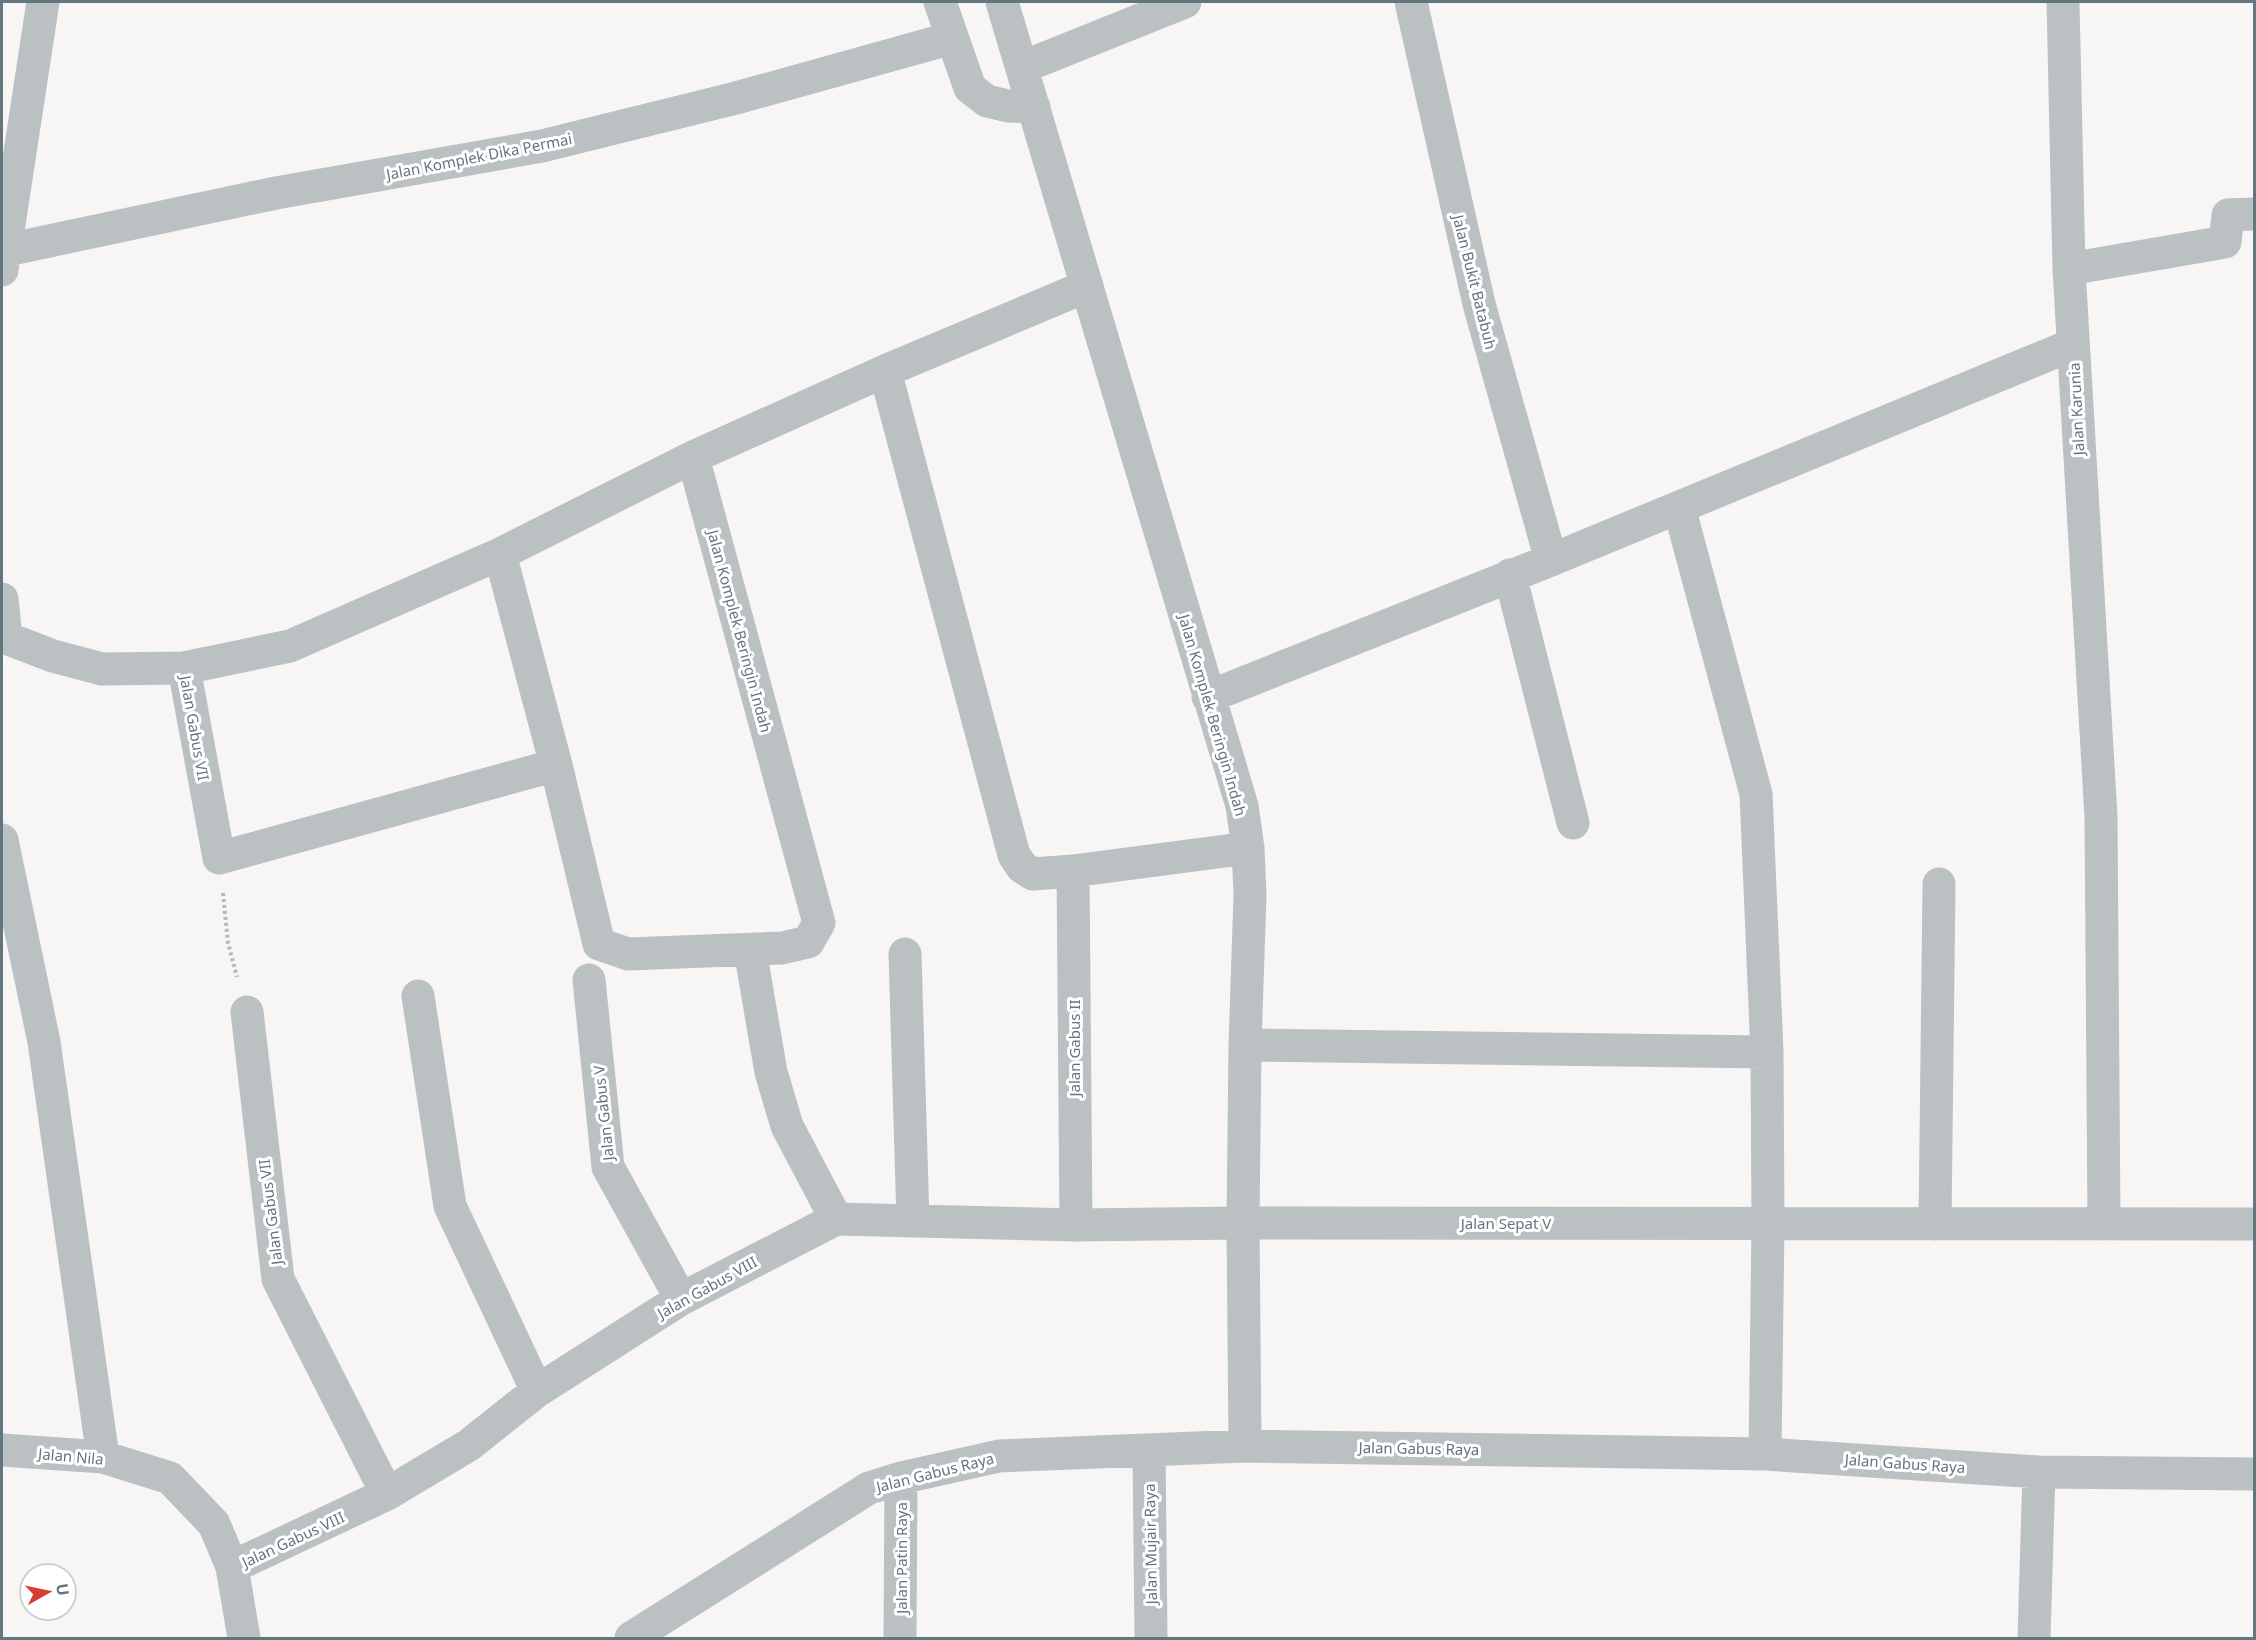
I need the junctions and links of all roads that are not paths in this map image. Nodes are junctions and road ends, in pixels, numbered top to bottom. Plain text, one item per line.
1 (43, 2) edge
2 (940, 2) edge
3 (1002, 2) edge
4 (1185, 2) edge
5 (1411, 2) edge
6 (2063, 2) edge
7 (952, 38) junction
8 (1023, 66) junction
9 (1034, 106) junction
10 (2254, 214) edge
11 (2, 258) edge
12 (2068, 269) junction
13 (1088, 286) junction
14 (2072, 345) junction
15 (885, 371) junction
16 (693, 457) junction
17 (1679, 507) junction
18 (500, 554) junction
19 (1551, 560) junction
20 (1510, 576) junction
21 (2, 599) edge
22 (184, 668) junction
23 (1208, 697) junction
24 (556, 765) junction
25 (1573, 823) dead end
26 (2, 840) edge
27 (1248, 848) junction
28 (1073, 871) junction
29 (1939, 884) dead end
30 (750, 950) junction
31 (905, 954) dead end
32 (589, 980) dead end
33 (418, 996) dead end
34 (247, 1012) road end
35 (1245, 1045) junction
36 (1767, 1052) junction
37 (836, 1219) junction
38 (913, 1221) junction
39 (1243, 1223) junction
40 (1768, 1224) junction
41 (1935, 1224) junction
42 (2104, 1224) junction
43 (2254, 1224) edge
44 (1076, 1225) junction
45 (681, 1299) junction
46 (537, 1391) junction
47 (1245, 1446) junction
48 (2, 1450) edge
49 (1149, 1450) junction
50 (1765, 1454) junction
51 (103, 1457) junction
52 (2039, 1472) junction
53 (2254, 1473) edge
54 (901, 1478) junction
55 (387, 1494) junction
56 (232, 1567) junction
57 (244, 1638) edge
58 (631, 1638) edge
59 (900, 1638) edge
60 (1151, 1638) edge
61 (2034, 1638) edge

1 - 11 street
2 - 7 street
3 - 8 street, Jalan Komplek Beringin Indah
4 - 8 street
5 - 19 street, Jalan Bukit Batabuh
6 - 12 street, Jalan Karunia
7 - 9 street
7 - 11 street, Jalan Komplek Dika Permai
8 - 9 street, Jalan Komplek Beringin Indah
9 - 13 street, Jalan Komplek Beringin Indah
10 - 12 street
12 - 14 street, Jalan Karunia
13 - 15 street
13 - 23 street, Jalan Komplek Beringin Indah
14 - 17 street
14 - 42 street, Jalan Karunia
15 - 16 street
15 - 28 street
16 - 18 street
16 - 30 street, Jalan Komplek Beringin Indah
17 - 19 street
17 - 36 street
18 - 22 street
18 - 24 street, Jalan Komplek Beringin Indah
19 - 20 street
20 - 23 street
20 - 25 street
21 - 22 street
22 - 24 street, Jalan Gabus VII
23 - 27 street, Jalan Komplek Beringin Indah
24 - 30 street, Jalan Komplek Beringin Indah
26 - 51 street
27 - 28 street
27 - 35 street, Jalan Komplek Beringin Indah
28 - 44 street, Jalan Gabus II
29 - 41 street
30 - 37 street
31 - 38 street
32 - 45 street, Jalan Gabus V
33 - 46 street
34 - 55 street, Jalan Gabus VII
35 - 36 street
35 - 39 street, Jalan Komplek Beringin Indah
36 - 40 street
37 - 38 street, Jalan Gabus VIII
37 - 45 street, Jalan Gabus VIII
38 - 44 street, Jalan Gabus VIII
39 - 40 street, Jalan Sepat V
39 - 44 street, Jalan Gabus VIII
39 - 47 street, Jalan Komplek Beringin Indah
40 - 41 street, Jalan Sepat V
40 - 50 street
41 - 42 street, Jalan Sepat V
42 - 43 street, Jalan Sepat V
45 - 46 street, Jalan Gabus VIII
46 - 55 street, Jalan Gabus VIII
47 - 49 street, Jalan Gabus Raya
47 - 50 street, Jalan Gabus Raya
48 - 51 street, Jalan Nila
49 - 54 street, Jalan Gabus Raya
49 - 60 street, Jalan Mujair Raya
50 - 52 street, Jalan Gabus Raya
51 - 56 street, Jalan Nila
52 - 53 street, Jalan Gabus Raya
52 - 61 street
54 - 58 street, Jalan Gabus Raya
54 - 59 street, Jalan Patin Raya
55 - 56 street, Jalan Gabus VIII
56 - 57 street, Jalan Nila

